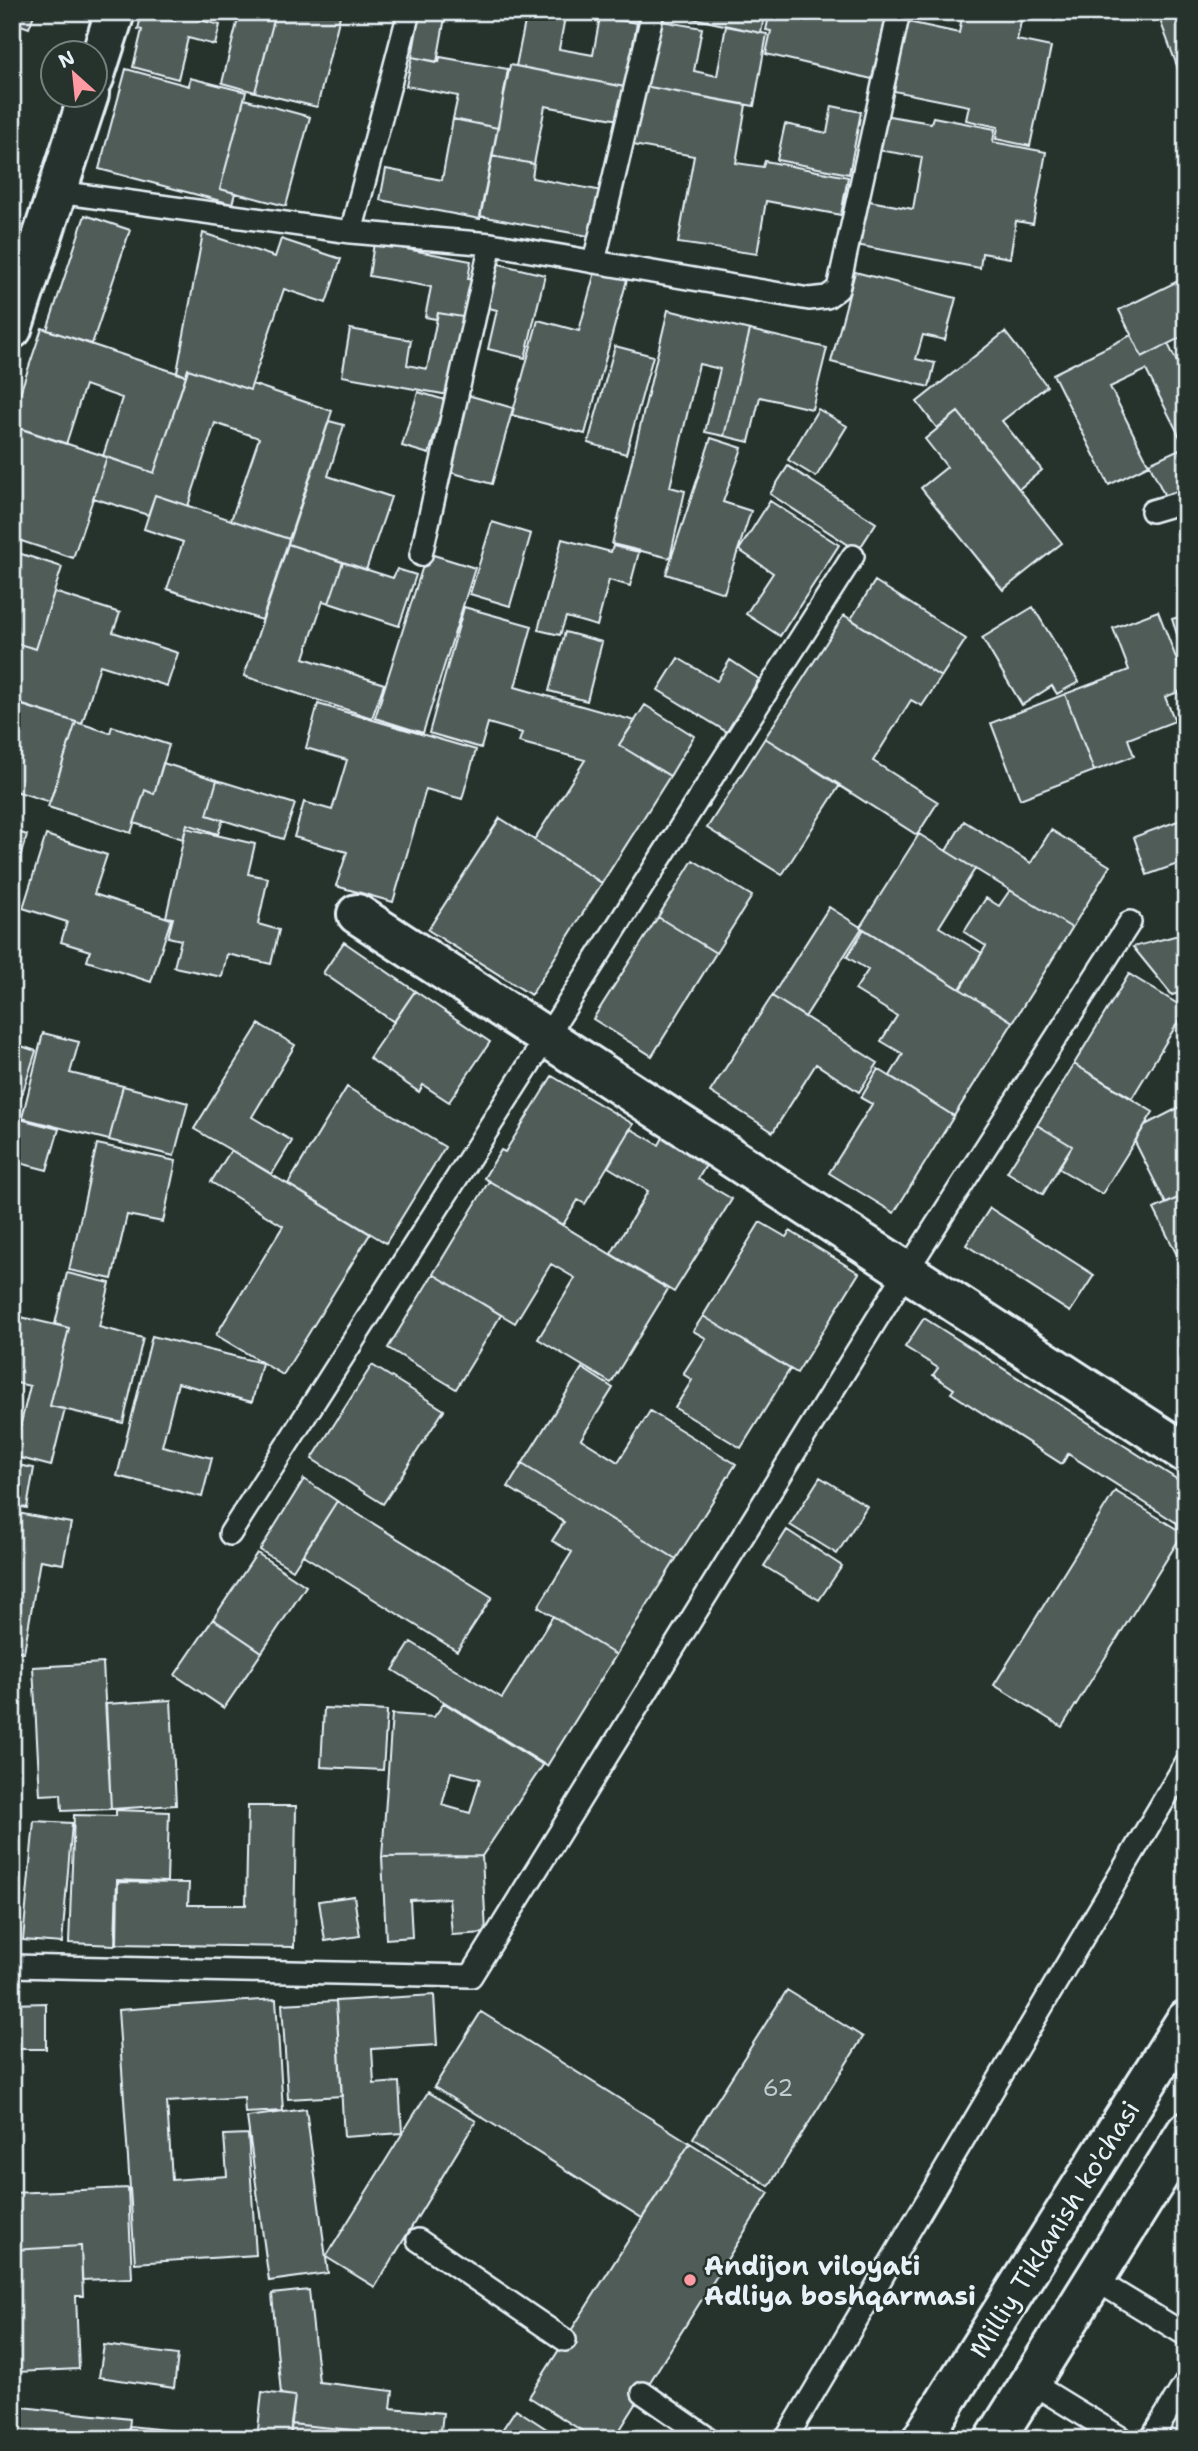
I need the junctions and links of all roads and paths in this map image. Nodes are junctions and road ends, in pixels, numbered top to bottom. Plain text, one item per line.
1 (115, 12) edge
2 (409, 12) edge
3 (653, 12) edge
4 (899, 12) edge
5 (107, 38) edge
6 (85, 108) edge
7 (58, 191) junction
8 (351, 232) junction
9 (491, 244) junction
10 (594, 262) junction
11 (12, 329) edge
12 (1186, 501) edge
13 (1152, 511) dead end
14 (421, 555) dead end
15 (853, 556) dead end
16 (357, 914) dead end
17 (1130, 922) dead end
18 (545, 1036) junction
19 (906, 1272) junction
20 (1186, 1453) edge
21 (229, 1534) dead end
22 (1186, 1763) edge
23 (12, 1966) edge
24 (1186, 2020) edge
25 (1129, 2109) junction
26 (1184, 2139) edge
27 (418, 2240) dead end
28 (1094, 2279) junction
29 (1186, 2335) edge
30 (565, 2340) dead end
31 (1030, 2382) junction
32 (1186, 2382) edge
33 (643, 2393) dead end
34 (709, 2439) edge
35 (786, 2439) edge
36 (922, 2439) edge
37 (995, 2439) edge
38 (1123, 2439) edge
39 (1151, 2439) edge

1 - 5 street
2 - 8 lane
3 - 10 lane
4 - 10 lane
6 - 7 street
7 - 8 lane
7 - 11 street
8 - 9 lane
9 - 10 lane
9 - 14 lane
12 - 13 lane
15 - 18 lane
16 - 18 street
17 - 19 lane
18 - 19 street
18 - 21 lane
19 - 20 street
19 - 23 lane
22 - 35 lane
24 - 25 street, Milliy Tiklanish ko'chasi
25 - 26 street
25 - 36 street, Milliy Tiklanish ko'chasi
26 - 28 street
27 - 30 lane
28 - 29 lane
28 - 31 street
31 - 37 street
31 - 38 lane
32 - 39 lane
33 - 34 lane

